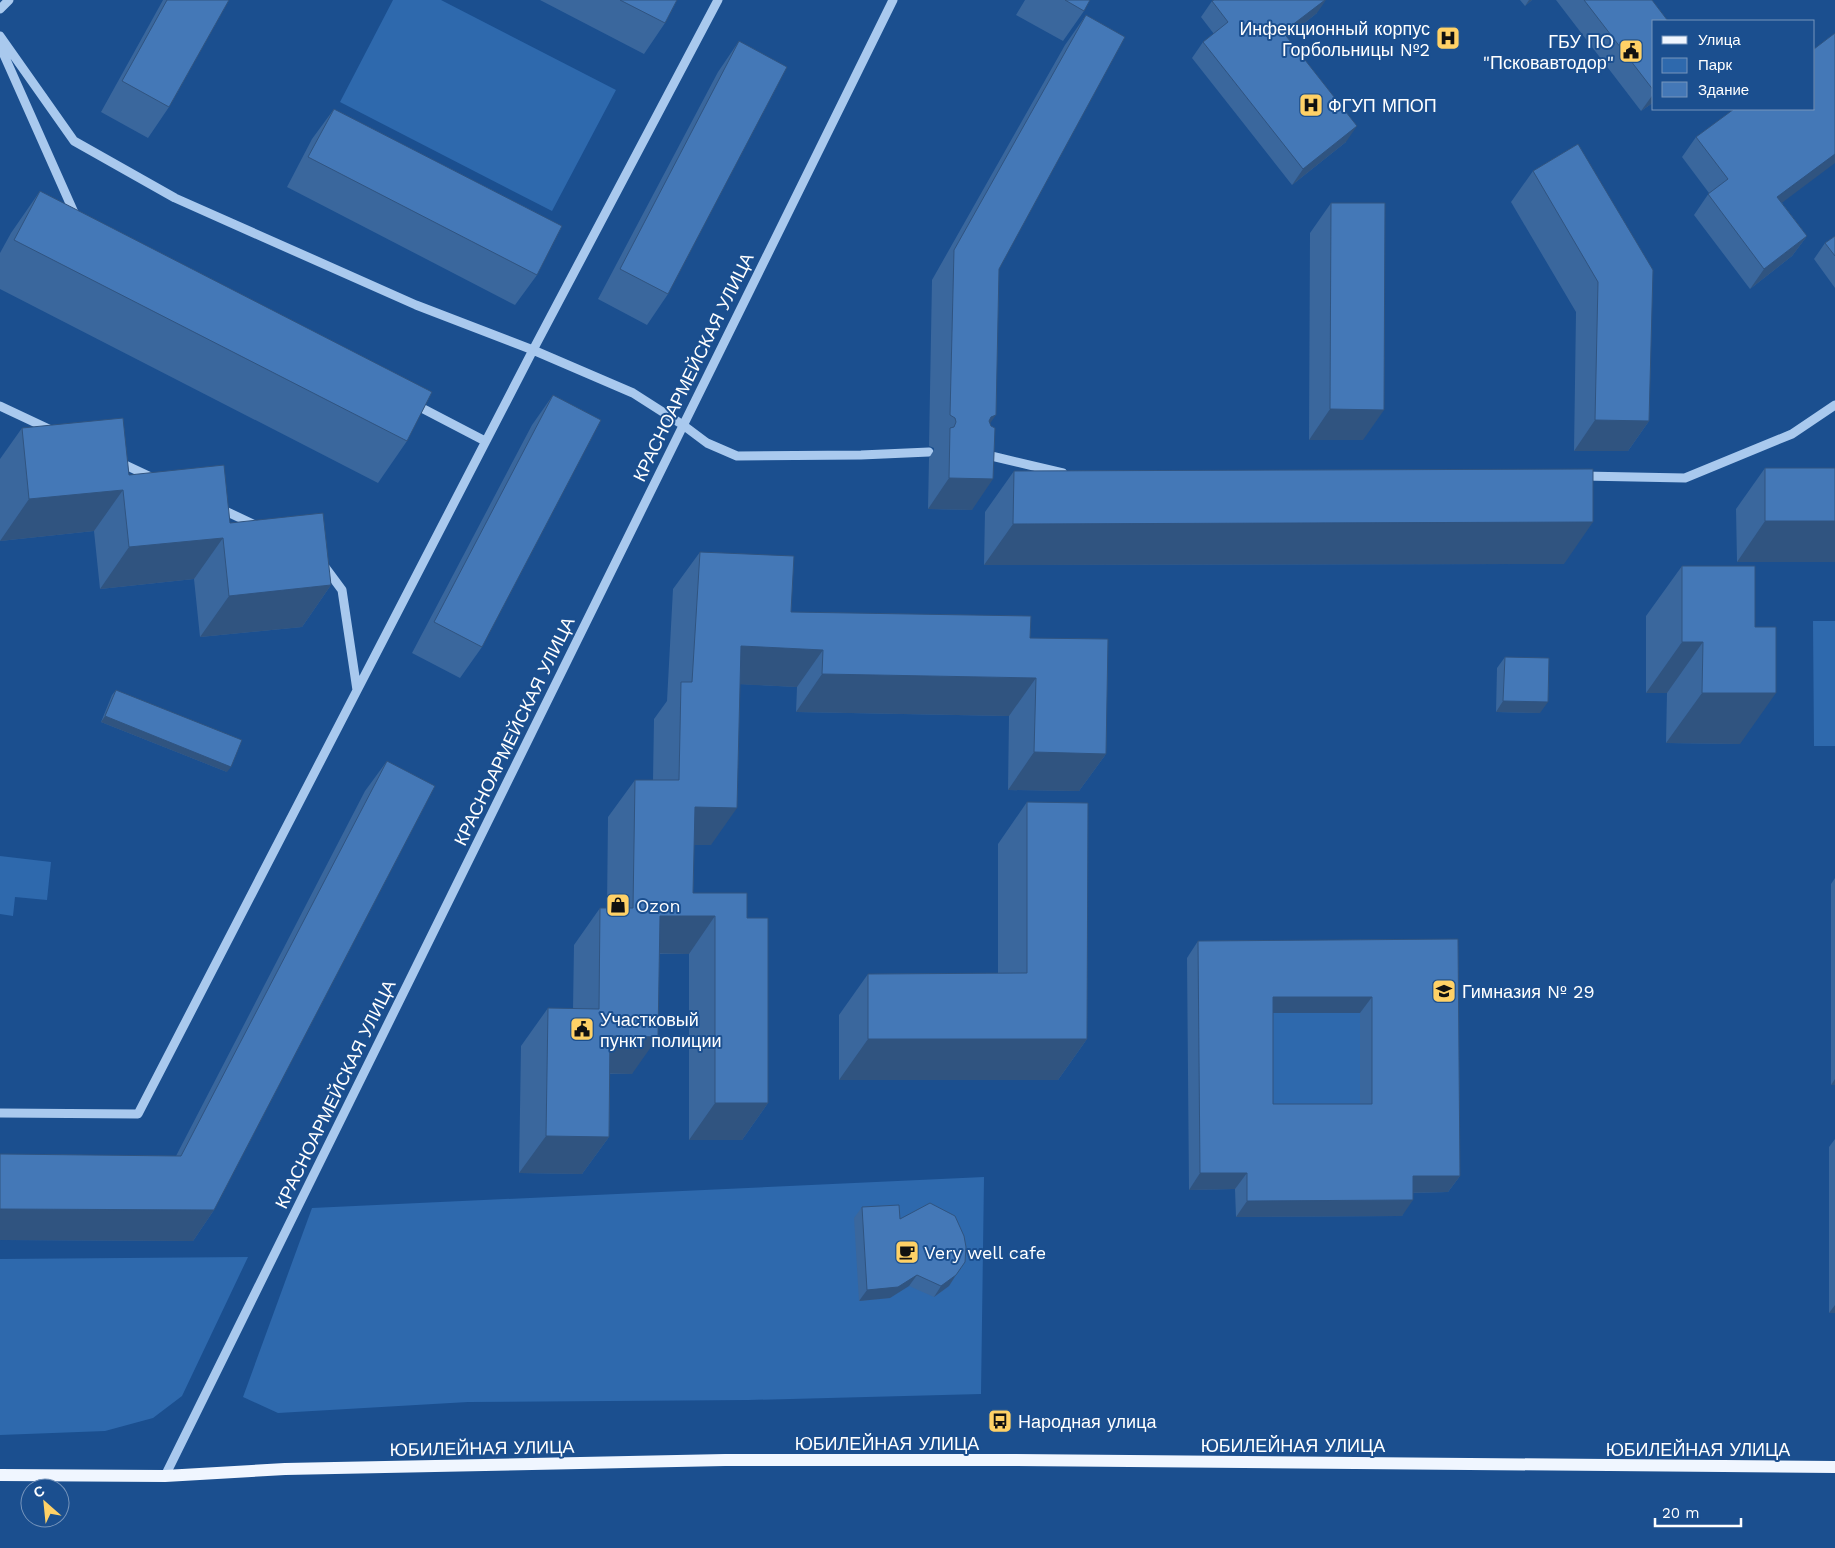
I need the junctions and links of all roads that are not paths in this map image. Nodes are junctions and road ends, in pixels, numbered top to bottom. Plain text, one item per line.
1 (9, 0) edge
2 (718, 0) edge
3 (893, 0) edge
4 (0, 9) edge
5 (0, 36) edge
6 (0, 46) edge
7 (80, 225) edge
8 (532, 350) junction
9 (406, 400) edge
10 (1835, 404) edge
11 (0, 406) edge
12 (684, 425) junction
13 (63, 436) edge
14 (486, 441) junction
15 (929, 452) dead end
16 (974, 452) edge
17 (109, 457) edge
18 (1071, 473) edge
19 (1569, 476) edge
20 (163, 482) edge
21 (208, 503) edge
22 (262, 529) edge
23 (319, 559) edge
24 (357, 691) junction
25 (0, 1113) edge
26 (1835, 1467) edge
27 (0, 1475) edge
28 (165, 1476) junction

1 - 4 street
2 - 8 street
3 - 12 street, КРАСНОАРМЕЙСКАЯ УЛИЦА
5 - 8 street
6 - 7 street
8 - 12 street
8 - 14 street
9 - 14 street
10 - 19 street
11 - 13 street
12 - 15 street
12 - 28 street, КРАСНОАРМЕЙСКАЯ УЛИЦА
14 - 24 street
16 - 18 street
17 - 20 street
21 - 22 street
23 - 24 street
24 - 25 street
26 - 28 main road, ЮБИЛЕЙНАЯ УЛИЦА
27 - 28 main road, ЮБИЛЕЙНАЯ УЛИЦА

